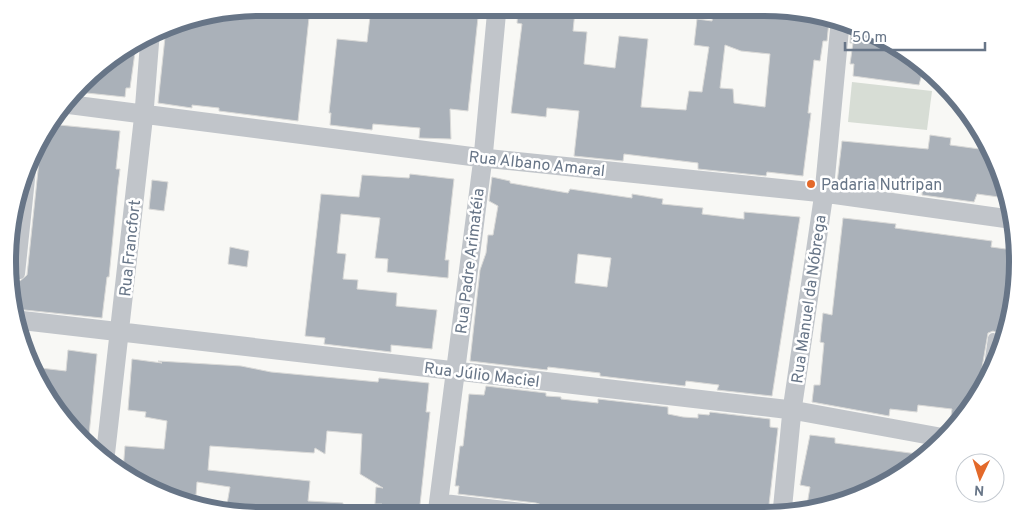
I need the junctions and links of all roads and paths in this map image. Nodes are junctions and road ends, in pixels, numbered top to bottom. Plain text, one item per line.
1 (496, 16) edge
2 (840, 28) edge
3 (149, 44) edge
4 (73, 105) edge
5 (144, 113) junction
6 (483, 158) junction
7 (30, 181) edge
8 (824, 193) junction
9 (1005, 218) edge
10 (20, 274) dead end
11 (24, 321) edge
12 (120, 332) junction
13 (993, 338) dead end
14 (991, 352) edge
15 (455, 371) junction
16 (792, 410) junction
17 (935, 436) edge
18 (106, 451) edge
19 (783, 506) edge
20 (438, 507) edge

1 - 6 street, Rua Padre Arimatéia
2 - 8 street, Rua Manuel da Nóbrega
3 - 5 street, Rua Francfort
4 - 5 street, Rua Albano Amaral
5 - 6 street, Rua Albano Amaral
5 - 12 street, Rua Francfort
6 - 8 street, Rua Albano Amaral
6 - 15 street, Rua Padre Arimatéia
7 - 10 lane
8 - 9 street, Rua Albano Amaral
8 - 16 street, Rua Manuel da Nóbrega
11 - 12 street, Rua Júlio Maciel
12 - 15 street, Rua Júlio Maciel
12 - 18 street, Rua Francfort
13 - 14 lane
15 - 16 street, Rua Júlio Maciel
15 - 20 street, Rua Padre Arimatéia
16 - 17 street, Rua Júlio Maciel
16 - 19 street, Rua Manuel da Nóbrega

